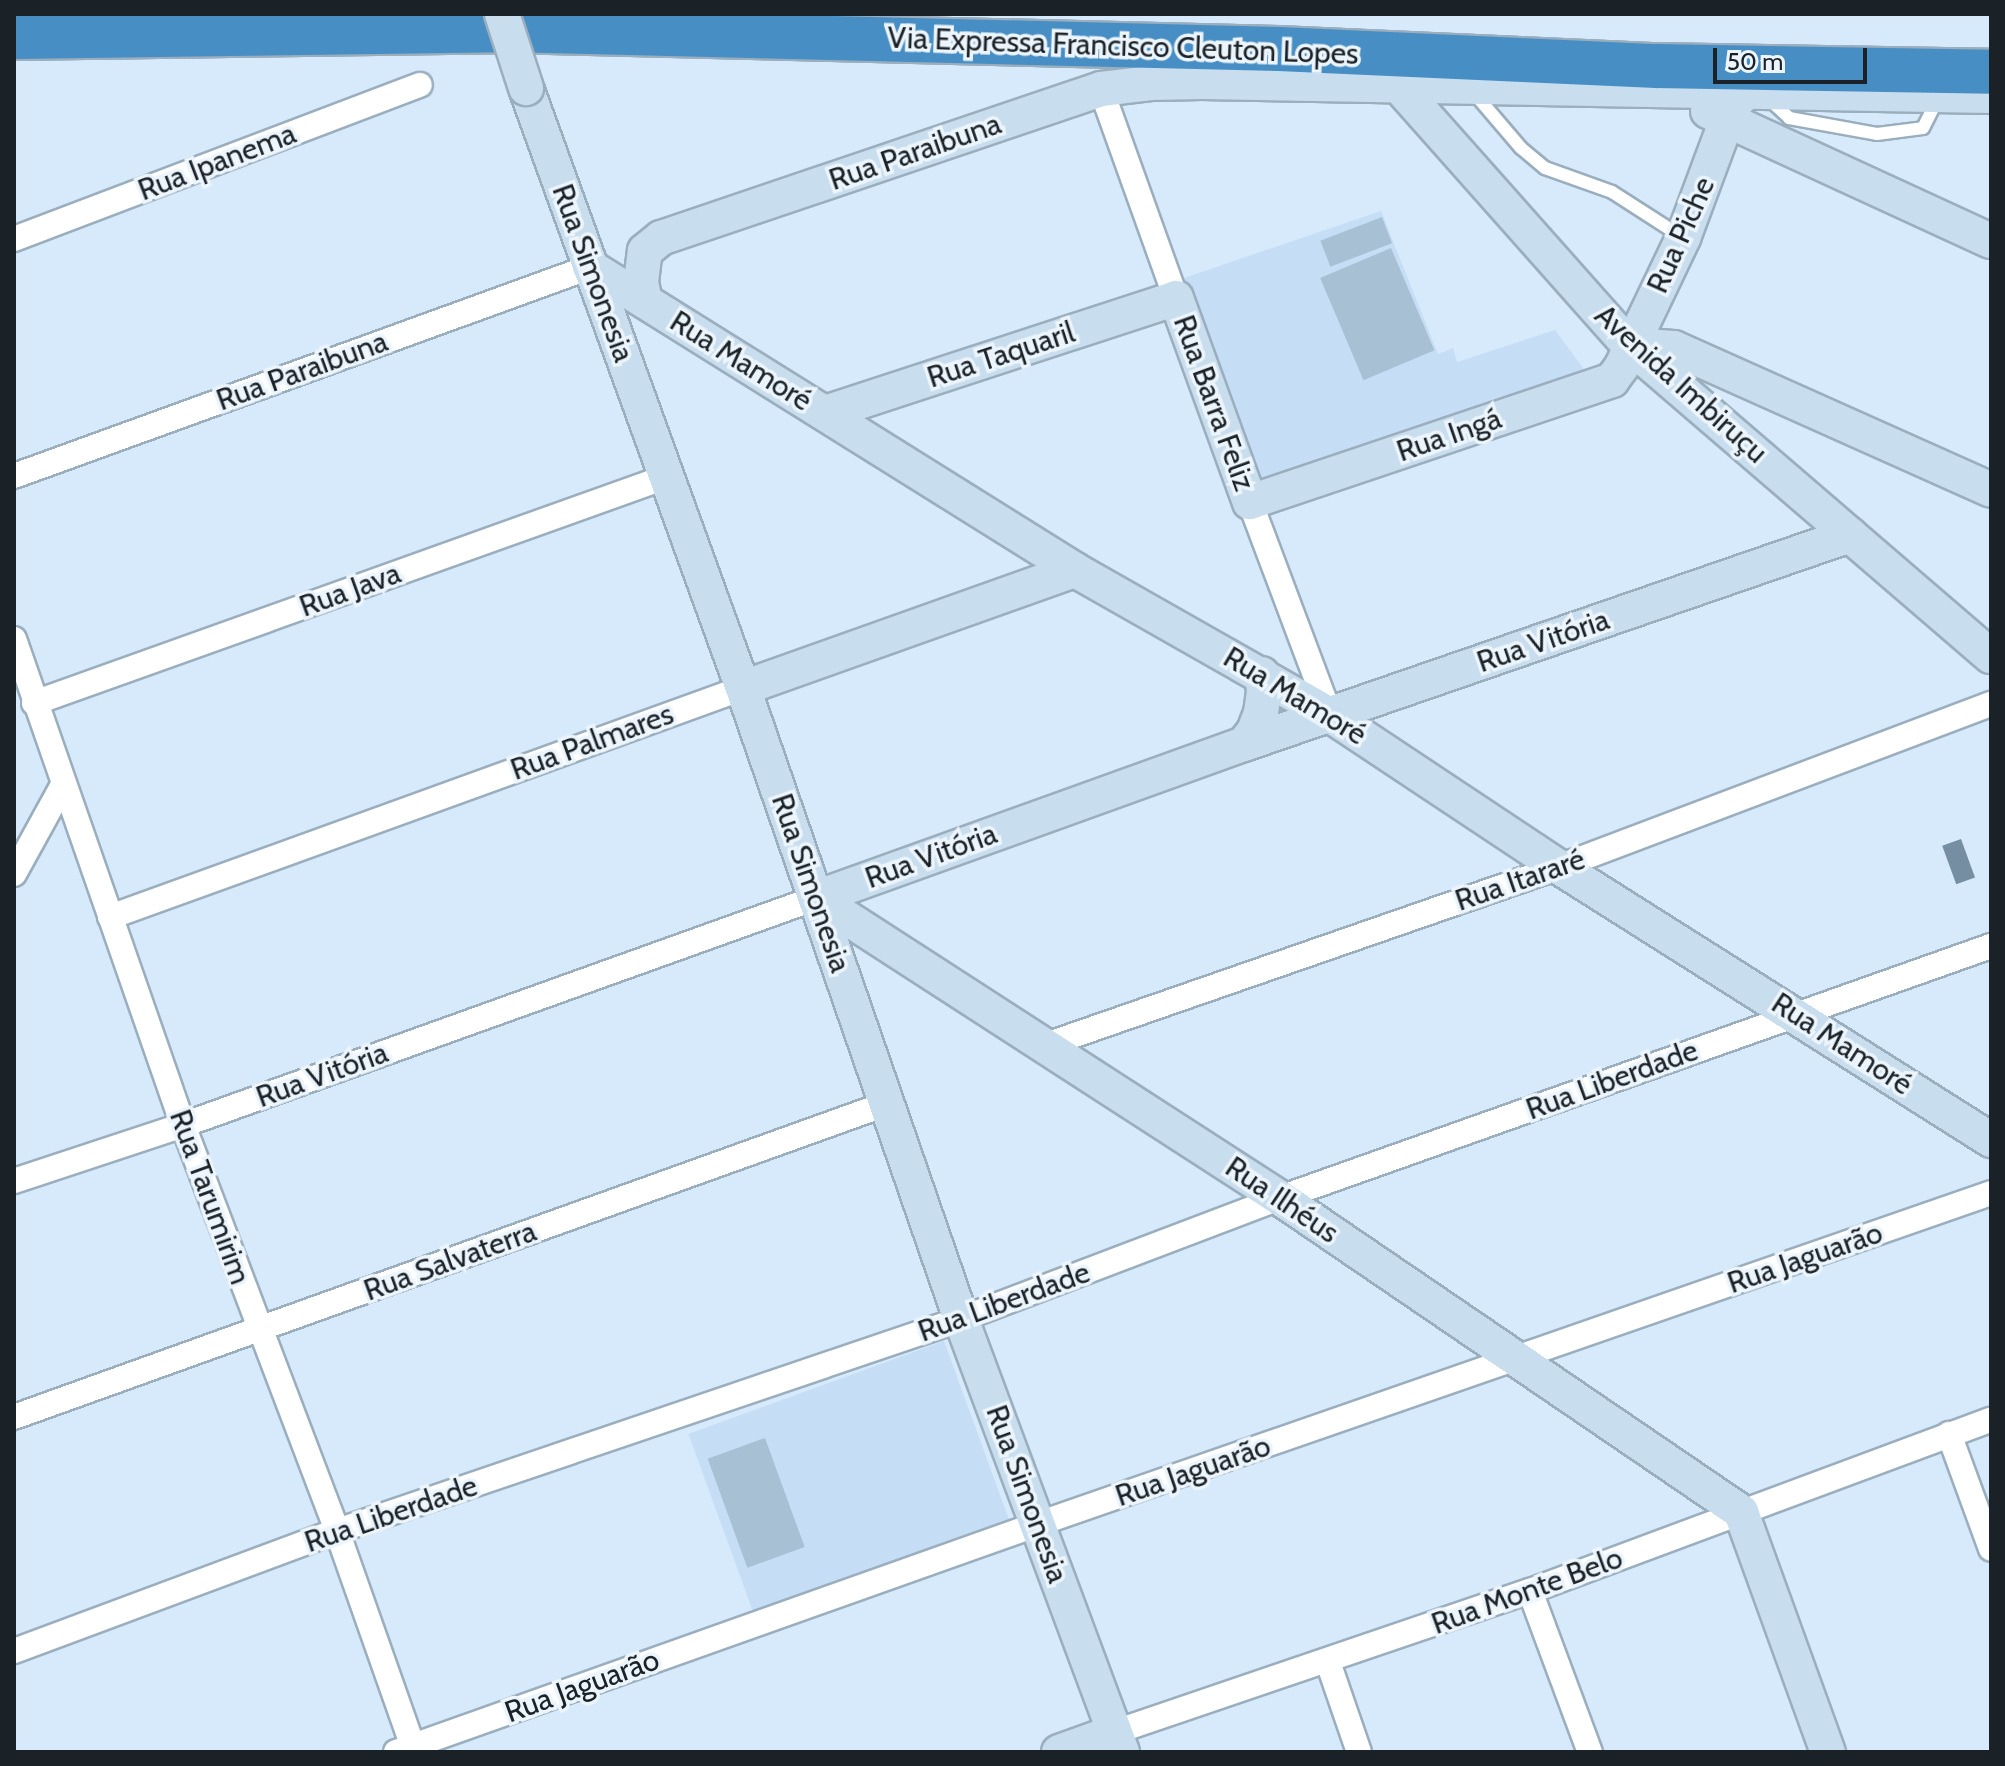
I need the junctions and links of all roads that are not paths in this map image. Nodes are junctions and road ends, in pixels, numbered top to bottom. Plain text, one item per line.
1 (502, 14) edge
2 (14, 37) edge
3 (1279, 49) junction
4 (1991, 72) edge
5 (1397, 84) junction
6 (420, 85) dead end
7 (1467, 85) junction
8 (1101, 89) junction
9 (1666, 89) junction
10 (1754, 92) junction
11 (1991, 96) edge
12 (1729, 122) junction
13 (1683, 238) junction
14 (14, 239) edge
15 (1991, 241) edge
16 (590, 267) junction
17 (1176, 298) junction
18 (645, 301) junction
19 (681, 323) junction
20 (1629, 345) junction
21 (624, 360) junction
22 (825, 413) junction
23 (14, 476) edge
24 (666, 477) junction
25 (1991, 490) edge
26 (1250, 502) junction
27 (1850, 535) junction
28 (1075, 570) junction
29 (14, 639) edge
30 (1991, 656) edge
31 (1262, 674) junction
32 (743, 688) junction
33 (34, 703) junction
34 (1991, 704) edge
35 (1330, 715) junction
36 (1244, 744) junction
37 (63, 785) junction
38 (1559, 867) junction
39 (14, 874) edge
40 (868, 878) junction
41 (816, 898) junction
42 (110, 917) junction
43 (849, 936) junction
44 (1991, 946) edge
45 (1796, 1015) junction
46 (1046, 1045) junction
47 (886, 1104) junction
48 (183, 1125) junction
49 (1991, 1140) edge
50 (14, 1181) edge
51 (1991, 1193) edge
52 (1280, 1198) junction
53 (961, 1319) junction
54 (259, 1329) junction
55 (1518, 1359) junction
56 (14, 1417) edge
57 (1991, 1420) edge
58 (1949, 1434) junction
59 (1741, 1512) junction
60 (1038, 1524) junction
61 (337, 1531) junction
62 (1991, 1549) edge
63 (1530, 1591) junction
64 (14, 1651) edge
65 (1328, 1662) junction
66 (1119, 1742) edge
67 (408, 1750) edge
68 (1059, 1752) edge
69 (1359, 1752) edge
70 (1590, 1752) edge
71 (1828, 1752) edge

1 - 16 street, Rua Simonesia, bridge
2 - 3 highway, Via Expressa Francisco Cleuton Lopes
3 - 4 highway, Via Expressa Francisco Cleuton Lopes
3 - 5 highway
5 - 7 street
5 - 8 street
5 - 20 street, Avenida Imbiruçu
6 - 14 street, Rua Ipanema
7 - 9 street
7 - 13 lane
8 - 17 street, Rua Barra Feliz
8 - 18 street, Rua Paraibuna
9 - 10 street
9 - 12 street
10 - 11 street
10 - 12 street, Rua Piche
12 - 13 street, Rua Piche
12 - 15 street
13 - 20 street, Rua Piche
16 - 18 street, Rua Mamoré
16 - 21 street, Rua Simonesia
16 - 23 street, Rua Paraibuna
17 - 22 street, Rua Taquaril
17 - 26 street, Rua Barra Feliz
18 - 19 street, Rua Mamoré
19 - 21 street
19 - 22 street, Rua Mamoré
20 - 25 street
20 - 26 street, Rua Ingá
20 - 27 street, Avenida Imbiruçu
21 - 24 street, Rua Simonesia
22 - 28 street, Rua Mamoré
24 - 32 street, Rua Simonesia
24 - 33 street, Rua Java
26 - 35 street, Rua Barra Feliz
27 - 30 street, Avenida Imbiruçu
27 - 35 street, Rua Vitória
28 - 31 street, Rua Mamoré
28 - 32 street, Rua Palmares
29 - 33 street, Rua Tarumirim
31 - 35 street, Rua Mamoré
31 - 36 street
32 - 41 street, Rua Simonesia
32 - 42 street, Rua Palmares
33 - 37 street, Rua Tarumirim
34 - 38 street, Rua Itararé
35 - 36 street, Rua Vitória
35 - 38 street, Rua Mamoré
36 - 40 street, Rua Vitória
37 - 39 street
37 - 42 street, Rua Tarumirim
38 - 45 street, Rua Mamoré
38 - 46 street, Rua Itararé
40 - 41 street, Rua Vitória
40 - 43 street
41 - 43 street, Rua Simonesia
41 - 48 street, Rua Vitória
42 - 48 street, Rua Tarumirim
43 - 46 street, Rua Ilhéus
43 - 47 street, Rua Simonesia
44 - 45 street, Rua Liberdade
45 - 49 street, Rua Mamoré
45 - 52 street, Rua Liberdade
46 - 52 street, Rua Ilhéus
47 - 53 street, Rua Simonesia
47 - 54 street, Rua Salvaterra
48 - 50 street, Rua Vitória
48 - 54 street, Rua Tarumirim
51 - 55 street, Rua Jaguarão
52 - 53 street, Rua Liberdade
52 - 55 street, Rua Ilhéus
53 - 60 street, Rua Simonesia
53 - 61 street, Rua Liberdade
54 - 56 street, Rua Salvaterra
54 - 61 street, Rua Tarumirim
55 - 59 street, Rua Ilhéus
55 - 60 street, Rua Jaguarão
57 - 58 street, Rua Monte Belo
58 - 59 street, Rua Monte Belo
58 - 62 street
59 - 63 street, Rua Monte Belo
59 - 71 street
60 - 66 street, Rua Simonesia
60 - 67 street, Rua Jaguarão
61 - 64 street, Rua Liberdade
61 - 67 street, Rua Tarumirim
63 - 65 street, Rua Monte Belo
63 - 70 street
65 - 66 street, Rua Monte Belo
65 - 69 street
66 - 68 street, Rua Monte Belo

